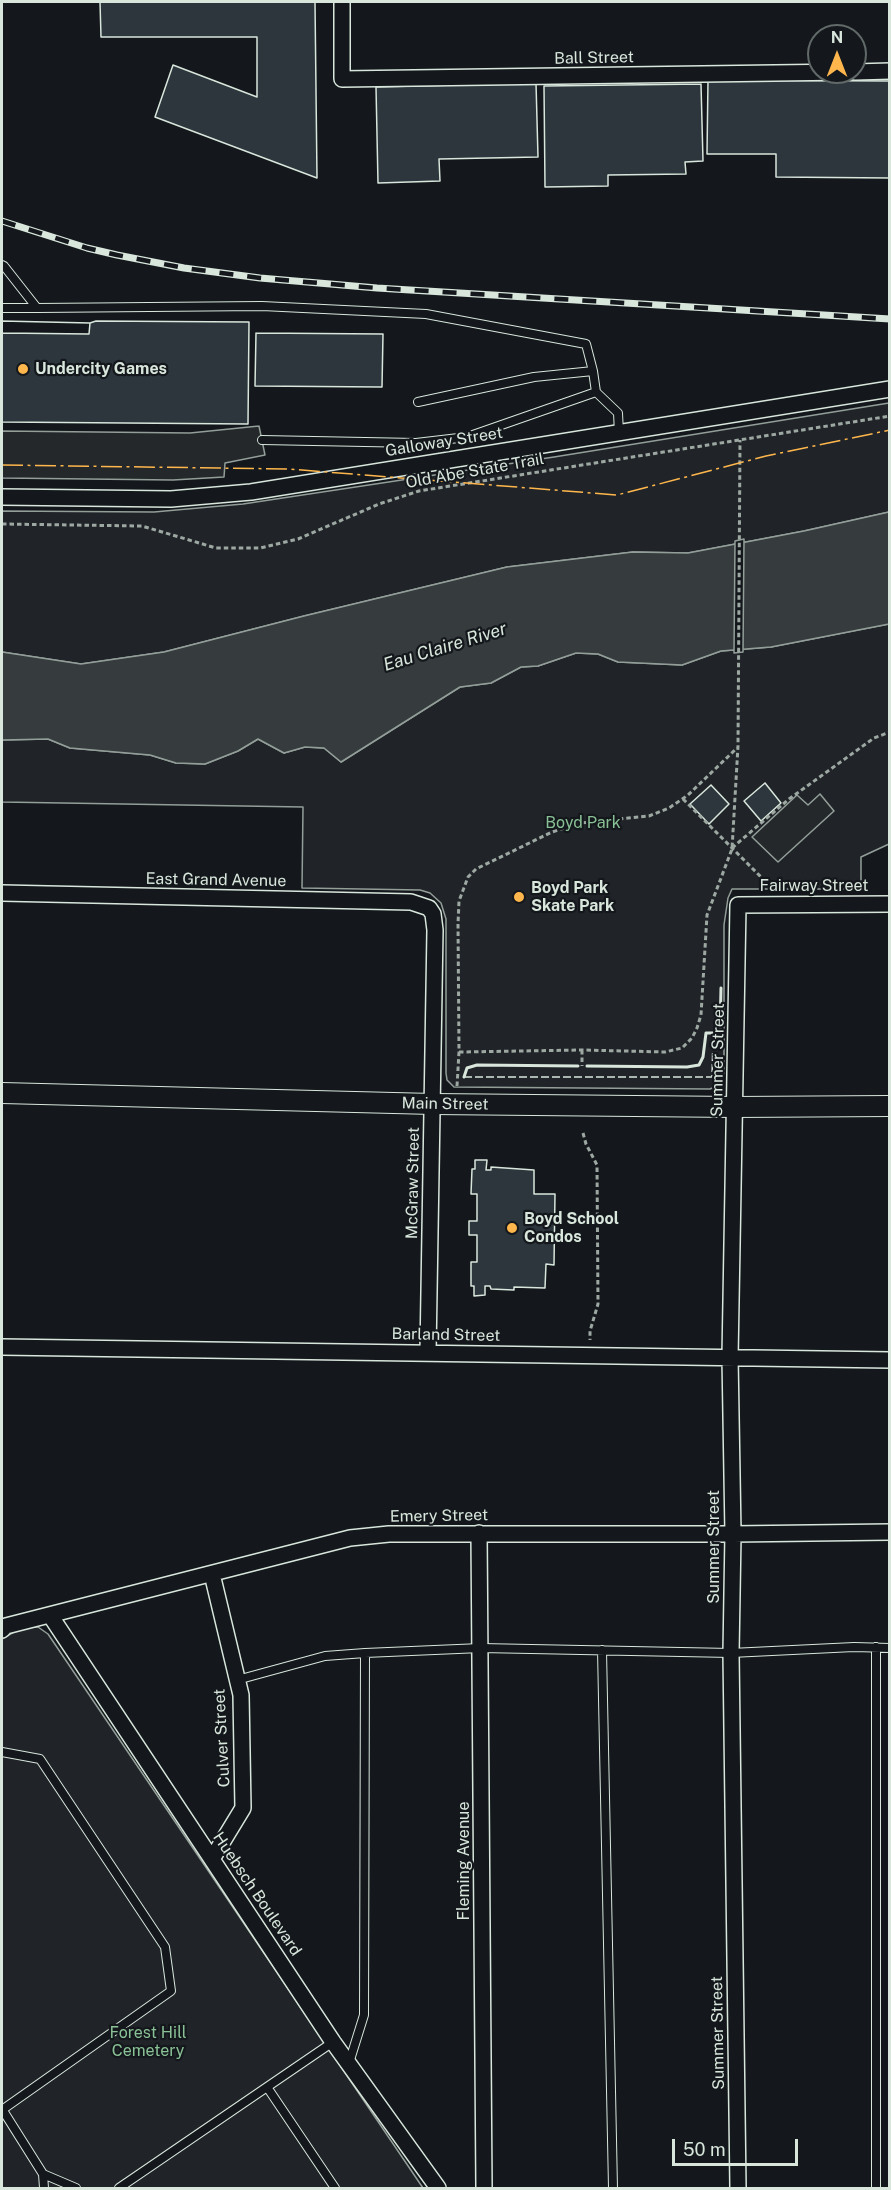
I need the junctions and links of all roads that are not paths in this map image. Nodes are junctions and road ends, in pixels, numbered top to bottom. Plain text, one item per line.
1 (342, 2) edge
2 (890, 71) edge
3 (867, 72) edge
4 (807, 73) edge
5 (2, 265) edge
6 (2, 308) edge
7 (37, 308) junction
8 (593, 371) junction
9 (890, 389) edge
10 (596, 392) junction
11 (418, 402) dead end
12 (619, 433) junction
13 (262, 440) dead end
14 (2, 498) edge
15 (2, 893) edge
16 (890, 904) edge
17 (738, 905) joint
18 (429, 908) joint
19 (2, 1093) edge
20 (433, 1104) junction
21 (890, 1106) edge
22 (735, 1107) junction
23 (2, 1347) edge
24 (428, 1352) junction
25 (730, 1357) junction
26 (890, 1360) edge
27 (890, 1532) edge
28 (479, 1533) junction
29 (733, 1534) junction
30 (212, 1574) junction
31 (50, 1615) junction
32 (2, 1630) edge
33 (876, 1647) junction
34 (481, 1648) junction
35 (890, 1648) edge
36 (602, 1650) junction
37 (365, 1653) junction
38 (731, 1653) junction
39 (237, 1680) junction
40 (2, 1752) edge
41 (212, 1859) junction
42 (333, 2042) junction
43 (349, 2064) junction
44 (267, 2087) junction
45 (2, 2109) edge
46 (43, 2174) junction
47 (44, 2188) edge
48 (76, 2188) edge
49 (119, 2188) edge
50 (335, 2188) edge
51 (438, 2188) edge
52 (484, 2188) edge
53 (613, 2188) edge
54 (738, 2188) edge
55 (876, 2188) edge

1 - 4 street, Ball Street
2 - 3 street
5 - 7 lane
6 - 7 lane
7 - 8 lane
8 - 10 lane
8 - 11 lane
9 - 12 street, Galloway Street
10 - 12 lane
10 - 13 lane
12 - 14 street, Galloway Street
15 - 18 street, East Grand Avenue
16 - 17 street, Fairway Street
17 - 22 street, Summer Street
18 - 20 street, McGraw Street
19 - 20 street, Main Street
20 - 22 street, Main Street
20 - 24 street, McGraw Street
21 - 22 street, Main Street
22 - 25 street, Summer Street
23 - 24 street, Barland Street
24 - 25 street, Barland Street
25 - 26 street, Barland Street
25 - 29 street, Summer Street
27 - 29 street, Emery Street
28 - 29 street, Emery Street
28 - 30 street, Emery Street
28 - 34 street, Fleming Avenue
29 - 38 street, Summer Street
30 - 31 street, Emery Street
30 - 39 street, Culver Street
31 - 32 street, Emery Street
31 - 41 street, Huebsch Boulevard
33 - 35 lane
33 - 38 lane
33 - 55 lane
34 - 36 lane
34 - 37 lane
34 - 52 street, Fleming Avenue
36 - 38 lane
36 - 53 lane
37 - 39 lane
37 - 43 lane
38 - 54 street, Summer Street
39 - 41 street, Culver Street
40 - 45 lane
41 - 42 street, Huebsch Boulevard
42 - 43 street, Huebsch Boulevard
42 - 44 lane
43 - 51 street, Huebsch Boulevard
44 - 49 lane
44 - 50 lane
45 - 46 lane
46 - 47 lane
46 - 48 lane

